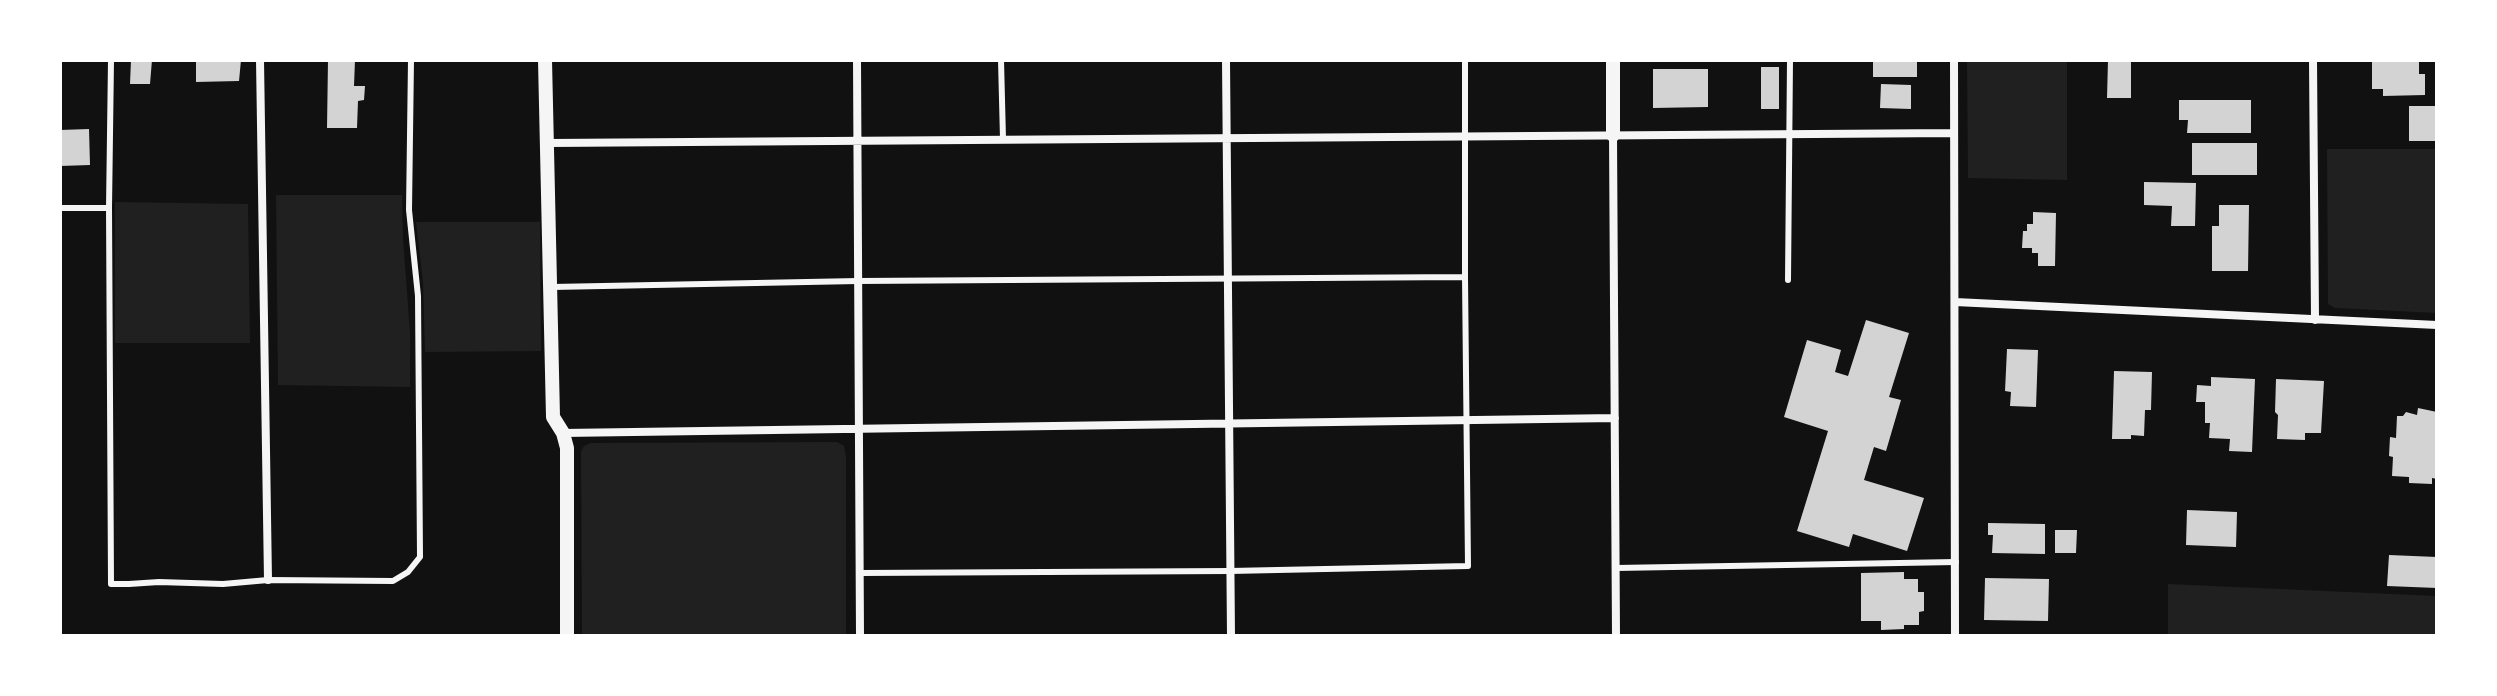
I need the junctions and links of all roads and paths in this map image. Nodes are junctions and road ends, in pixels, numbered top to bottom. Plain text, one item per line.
1 (111, 60) edge
2 (260, 60) edge
3 (411, 60) edge
4 (545, 60) edge
5 (857, 60) edge
6 (1001, 60) edge
7 (1226, 60) edge
8 (1465, 60) edge
9 (1613, 60) edge
10 (1790, 60) edge
11 (1954, 60) edge
12 (2313, 60) edge
13 (1954, 133) junction
14 (1788, 134) junction
15 (1613, 135) junction
16 (1465, 136) junction
17 (1226, 138) junction
18 (1003, 139) junction
19 (858, 140) junction
20 (549, 143) junction
21 (60, 208) edge
22 (109, 208) junction
23 (1465, 277) junction
24 (1227, 278) junction
25 (1788, 280) dead end
26 (858, 281) junction
27 (551, 287) junction
28 (1955, 302) junction
29 (2315, 320) junction
30 (2437, 325) edge
31 (1615, 418) junction
32 (1466, 420) junction
33 (1229, 424) junction
34 (859, 429) junction
35 (563, 433) junction
36 (1956, 562) junction
37 (1616, 568) junction
38 (1230, 571) junction
39 (860, 573) junction
40 (268, 580) junction
41 (567, 636) edge
42 (860, 636) edge
43 (1231, 636) edge
44 (1616, 636) edge
45 (1955, 636) edge

1 - 22 lane
2 - 40 street
3 - 40 lane
4 - 20 street
5 - 19 street
6 - 18 lane
7 - 17 street
8 - 16 lane
9 - 15 street
10 - 14 lane
11 - 13 street
12 - 29 street
13 - 14 street
13 - 28 street
14 - 15 street
14 - 25 lane
15 - 16 street
15 - 31 street
16 - 17 street
16 - 23 lane
17 - 18 street
17 - 24 street
18 - 19 street
19 - 20 street
19 - 26 street
20 - 27 street
21 - 22 lane
22 - 40 lane
23 - 24 lane
23 - 32 lane
24 - 26 lane
24 - 33 street
26 - 27 lane
26 - 34 street
27 - 35 street
28 - 29 street
28 - 36 street
29 - 30 street
31 - 32 street
31 - 37 street
32 - 33 street
32 - 38 lane
33 - 34 street
33 - 38 street
34 - 35 street
34 - 39 street
35 - 41 street
36 - 37 lane
36 - 45 street
37 - 44 street
38 - 39 lane
38 - 43 street
39 - 42 street

